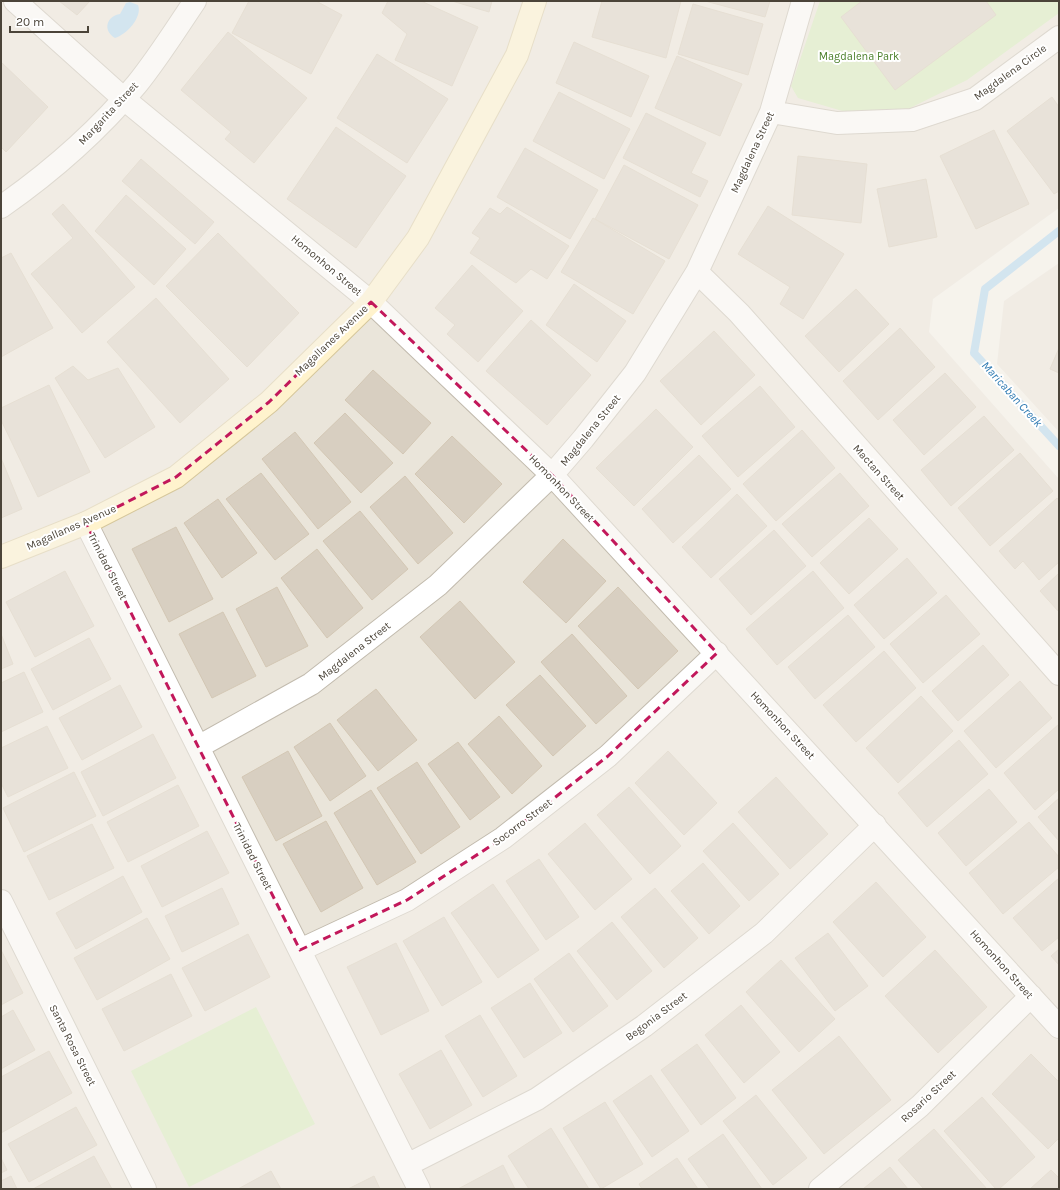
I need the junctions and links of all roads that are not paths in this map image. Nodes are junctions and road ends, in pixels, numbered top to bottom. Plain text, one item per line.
1 (15, 1) edge
2 (195, 1) edge
3 (535, 1) edge
4 (803, 1) edge
5 (1059, 36) edge
6 (124, 99) junction
7 (772, 112) junction
8 (1, 207) edge
9 (697, 272) junction
10 (371, 302) junction
11 (552, 476) junction
12 (86, 523) junction
13 (1, 557) edge
14 (717, 654) junction
15 (1059, 674) edge
16 (198, 747) junction
17 (875, 825) junction
18 (1, 900) edge
19 (300, 950) junction
20 (1031, 996) junction
21 (1059, 1027) edge
22 (407, 1165) junction
23 (145, 1189) edge
24 (419, 1189) edge
25 (820, 1189) edge

1 - 6 street, Homonhon Street
2 - 6 street, Margarita Street
3 - 10 street, Magallanes Avenue
4 - 7 street, Magdalena Street
5 - 7 street, Magdalena Circle
6 - 8 street, Margarita Street
6 - 10 street, Homonhon Street
7 - 9 street, Magdalena Street
9 - 11 street, Magdalena Street
9 - 15 street, Mactan Street
10 - 11 street, Homonhon Street
10 - 12 street, Magallanes Avenue
11 - 14 street, Homonhon Street
11 - 16 street, Magdalena Street
12 - 13 street, Magallanes Avenue
12 - 16 street, Trinidad Street
14 - 17 street, Homonhon Street
14 - 19 street, Socorro Street
16 - 19 street, Trinidad Street
17 - 20 street, Homonhon Street
17 - 22 street, Begonia Street
18 - 23 street, Santa Rosa Street
19 - 22 street, Trinidad Street
20 - 21 street, Homonhon Street
20 - 25 street, Rosario Street
22 - 24 street, Trinidad Street

